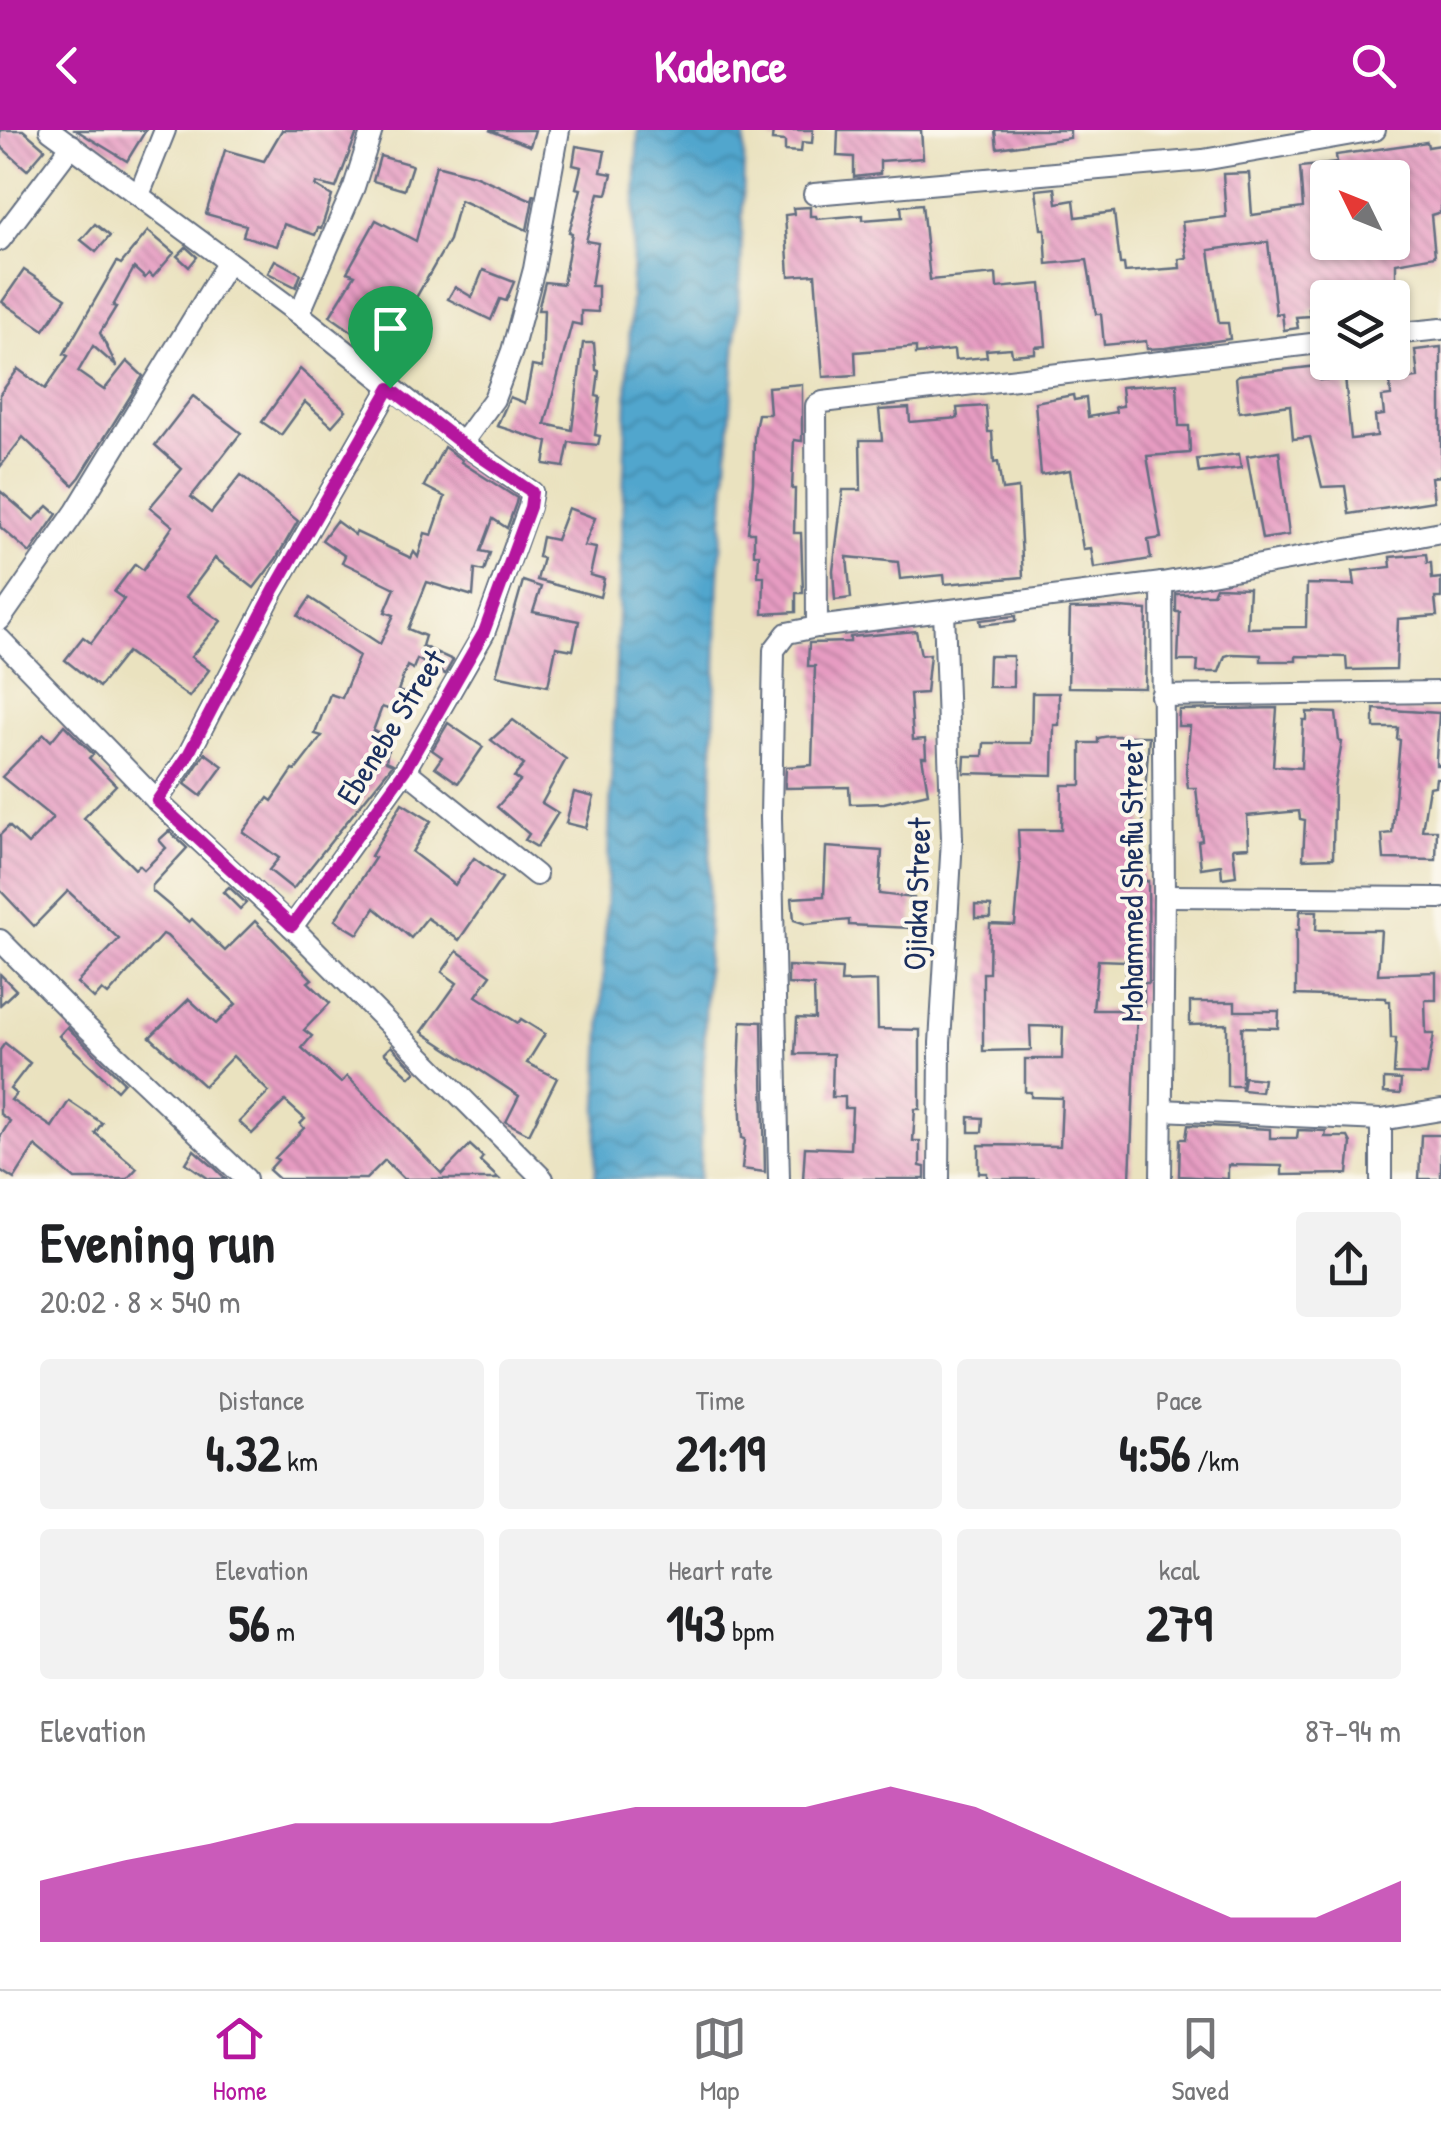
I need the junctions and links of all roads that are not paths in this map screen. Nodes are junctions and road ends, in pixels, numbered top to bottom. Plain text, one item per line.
1 (50, 130) edge
2 (166, 130) edge
3 (372, 130) edge
4 (559, 130) edge
5 (1376, 130) edge
6 (72, 145) junction
7 (814, 194) dead end
8 (139, 195) junction
9 (0, 240) edge
10 (228, 262) junction
11 (299, 314) junction
12 (1441, 329) edge
13 (1410, 332) edge
14 (1310, 344) edge
15 (390, 388) junction
16 (462, 444) junction
17 (1441, 532) edge
18 (1162, 583) junction
19 (944, 611) junction
20 (0, 620) edge
21 (818, 627) junction
22 (0, 640) edge
23 (1441, 692) edge
24 (1161, 696) junction
25 (405, 770) junction
26 (157, 801) junction
27 (536, 875) dead end
28 (1164, 896) junction
29 (1441, 898) edge
30 (292, 926) junction
31 (0, 940) edge
32 (1160, 1110) junction
33 (1441, 1110) edge
34 (1382, 1120) junction
35 (246, 1179) edge
36 (543, 1179) edge
37 (779, 1179) edge
38 (938, 1179) edge
39 (1161, 1179) edge
40 (1381, 1179) edge

1 - 6 street, Ebenebe Street
2 - 8 street
3 - 11 street
4 - 16 street
5 - 7 street
6 - 8 street, Ebenebe Street
6 - 9 street
8 - 10 street, Ebenebe Street
10 - 11 street, Ebenebe Street
10 - 20 street
11 - 15 street, Ebenebe Street
12 - 13 street
14 - 21 street
15 - 16 street, Ebenebe Street
15 - 26 street
16 - 25 street, Ebenebe Street
17 - 18 street
18 - 19 street
18 - 24 street, Mohammed Shefiu Street
19 - 21 street
19 - 38 street, Ojiaka Street
21 - 37 street
22 - 26 street
23 - 24 street
24 - 28 street, Mohammed Shefiu Street
25 - 27 street
25 - 30 street, Ebenebe Street
26 - 30 street
28 - 29 street
28 - 32 street, Mohammed Shefiu Street
30 - 36 street
31 - 35 street
32 - 34 street
32 - 39 street, Mohammed Shefiu Street
33 - 34 street
34 - 40 street

